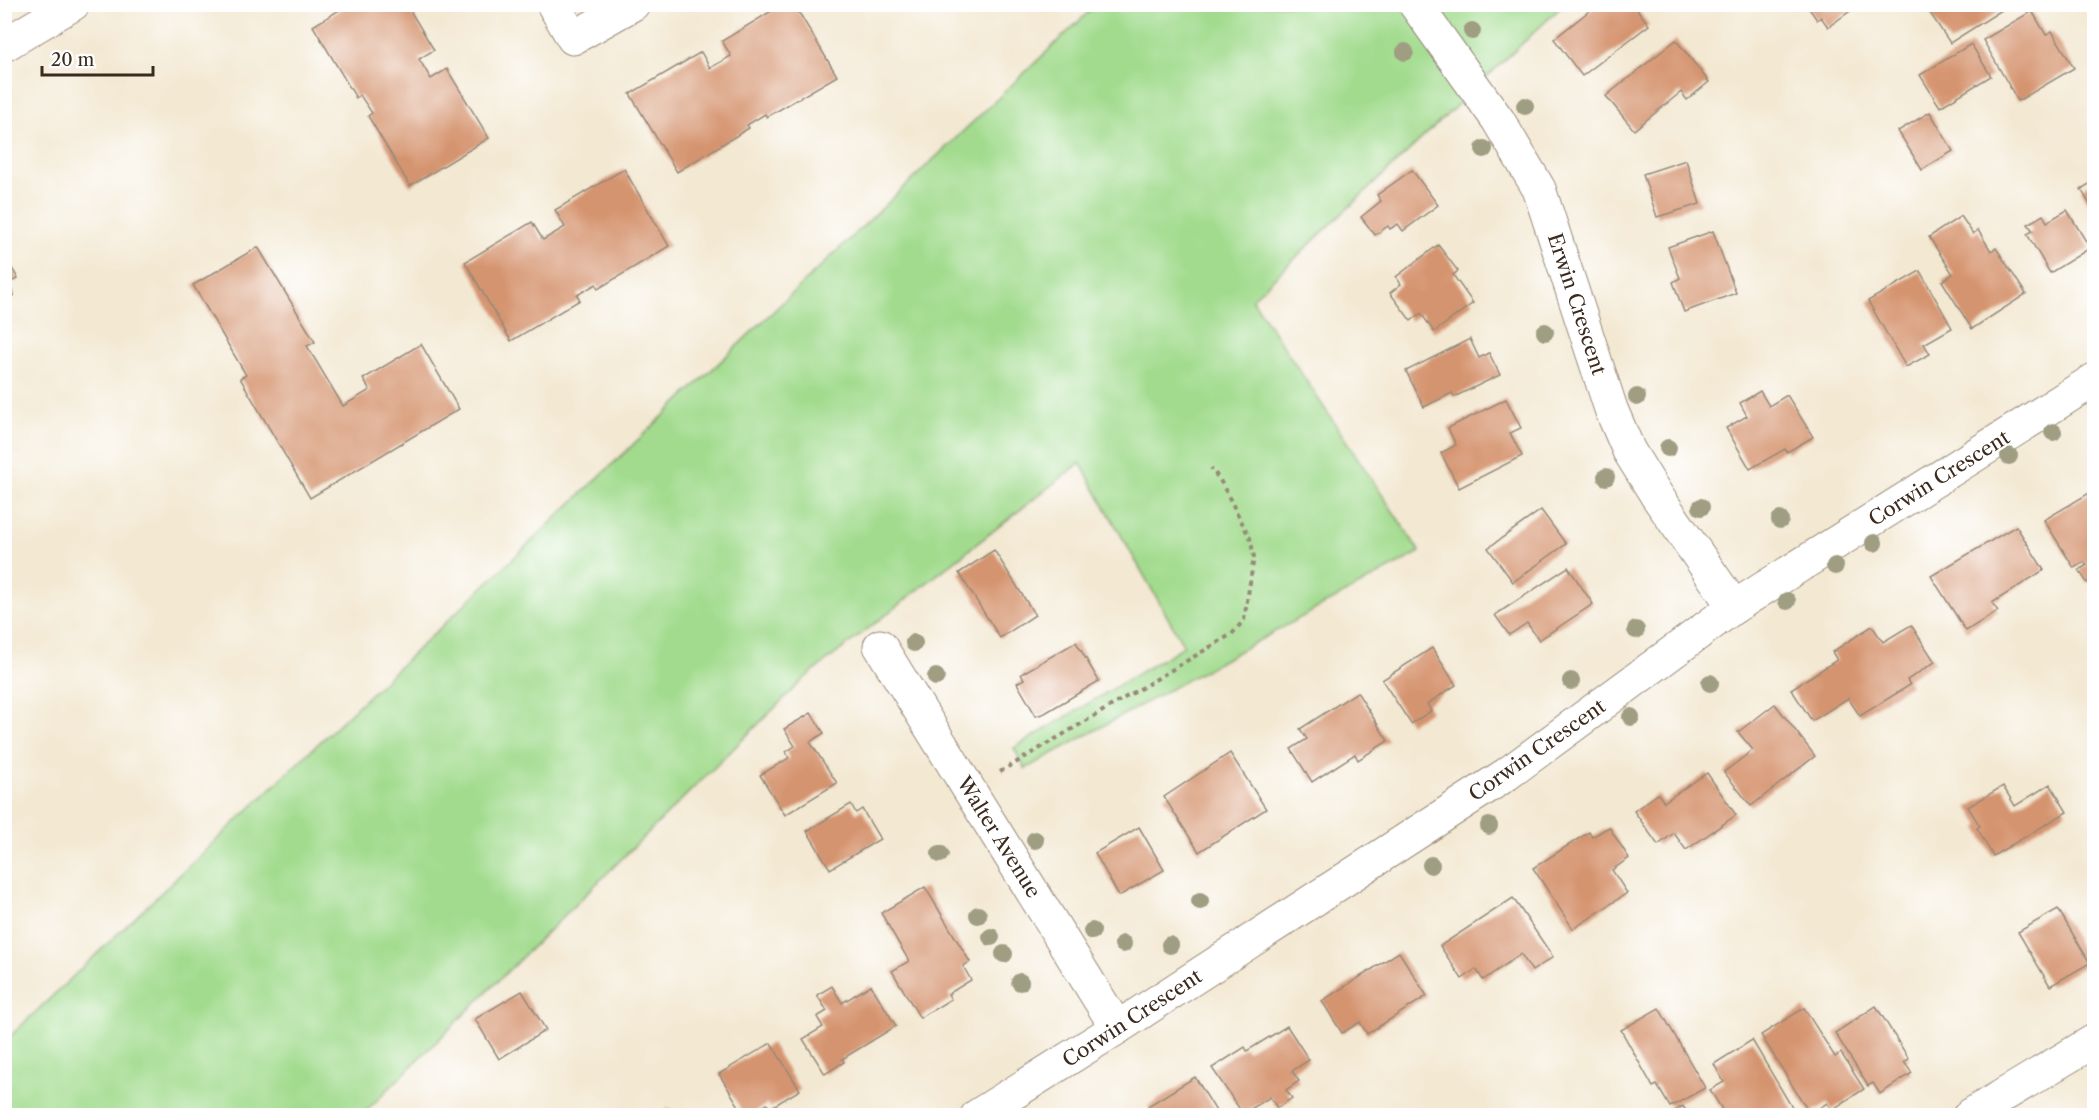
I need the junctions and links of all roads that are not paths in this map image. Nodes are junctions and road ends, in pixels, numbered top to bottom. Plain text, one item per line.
1 (73, 4) edge
2 (553, 4) edge
3 (633, 4) edge
4 (1415, 4) edge
5 (4, 45) edge
6 (2094, 380) edge
7 (1734, 607) junction
8 (880, 646) dead end
9 (1117, 1028) junction
10 (2094, 1041) edge
11 (977, 1116) edge
12 (1969, 1116) edge

1 - 5 street
2 - 3 street
4 - 7 street, Erwin Crescent
6 - 7 street, Corwin Crescent
7 - 9 street, Corwin Crescent
8 - 9 street, Walter Avenue
9 - 11 street, Corwin Crescent
10 - 12 street

